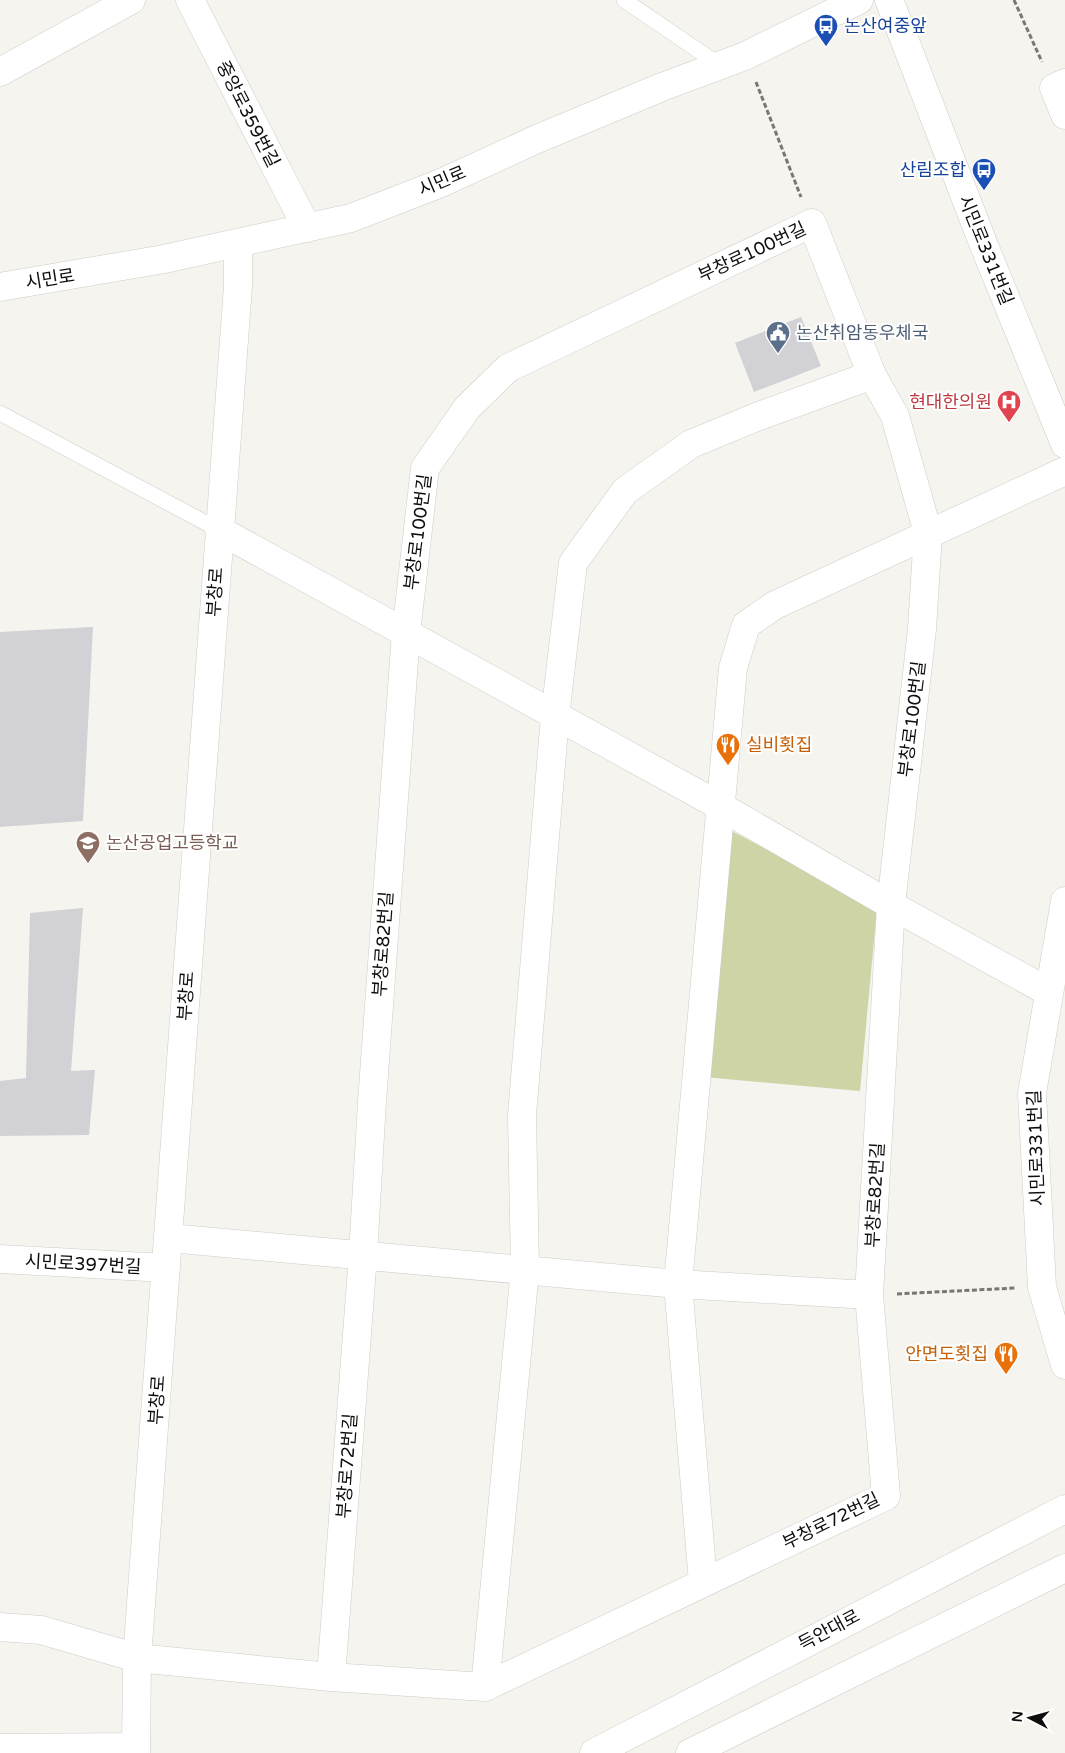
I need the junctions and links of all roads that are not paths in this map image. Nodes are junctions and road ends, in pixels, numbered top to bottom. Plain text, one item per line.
1 (131, 0) edge
2 (190, 0) edge
3 (624, 0) edge
4 (859, 0) edge
5 (889, 0) edge
6 (718, 64) junction
7 (0, 72) edge
8 (1060, 86) edge
9 (1065, 115) edge
10 (307, 228) junction
11 (238, 244) junction
12 (0, 287) edge
13 (872, 374) junction
14 (0, 413) edge
15 (1065, 444) edge
16 (1065, 471) edge
17 (219, 530) junction
18 (928, 533) junction
19 (406, 633) junction
20 (554, 716) junction
21 (720, 806) junction
22 (1065, 901) edge
23 (891, 905) junction
24 (1049, 992) junction
25 (169, 1238) junction
26 (363, 1255) junction
27 (0, 1259) edge
28 (166, 1268) junction
29 (525, 1270) junction
30 (678, 1284) junction
31 (869, 1295) junction
32 (1065, 1365) edge
33 (1065, 1509) edge
34 (1065, 1568) edge
35 (703, 1582) junction
36 (0, 1627) edge
37 (138, 1658) junction
38 (331, 1678) junction
39 (485, 1687) junction
40 (0, 1748) edge
41 (136, 1750) edge
42 (594, 1753) edge
43 (690, 1753) edge

1 - 7 street
2 - 10 street, 중앙로359번길
3 - 6 lane
4 - 6 street, 시민로
5 - 15 street, 시민로331번길
6 - 10 street, 시민로
8 - 9 street
10 - 11 street, 시민로
11 - 12 street, 시민로
11 - 17 street, 부창로
13 - 18 street, 부창로100번길
13 - 19 street, 부창로100번길
13 - 20 street
14 - 17 lane
16 - 18 street
17 - 19 street
17 - 25 street, 부창로
18 - 21 street
18 - 23 street, 부창로100번길
19 - 20 street
19 - 26 street, 부창로82번길
20 - 21 street
20 - 29 street
21 - 23 street
21 - 30 street
22 - 24 street, 시민로331번길
23 - 24 street
23 - 31 street, 부창로82번길
24 - 32 street, 시민로331번길
25 - 26 street
25 - 28 street, 부창로
26 - 29 street
26 - 38 street, 부창로72번길
27 - 28 street, 시민로397번길
28 - 37 street, 부창로
29 - 30 street
29 - 39 street
30 - 31 street
30 - 35 street
31 - 35 street, 부창로72번길
33 - 42 street, 득안대로
34 - 43 street
35 - 39 street, 부창로72번길
36 - 37 street, 부창로72번길
37 - 38 street, 부창로72번길
37 - 41 street, 부창로
38 - 39 street, 부창로72번길
40 - 41 street, 부창로

